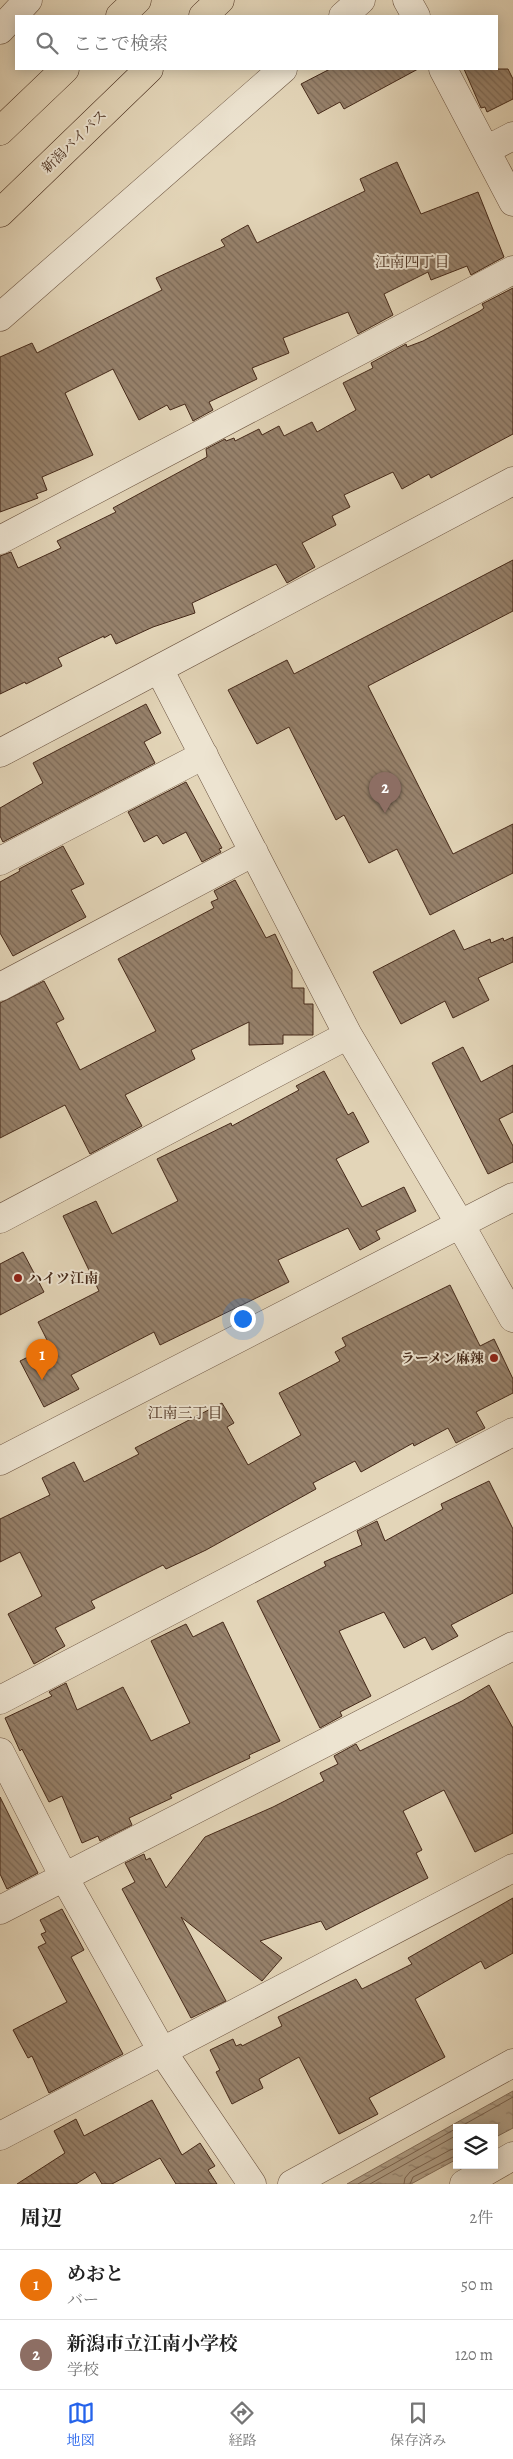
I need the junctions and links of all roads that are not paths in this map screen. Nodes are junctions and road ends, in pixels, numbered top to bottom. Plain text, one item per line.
1 (28, 0) edge
2 (137, 0) edge
3 (220, 0) edge
4 (361, 0) edge
5 (407, 0) edge
6 (121, 15) edge
7 (204, 15) edge
8 (344, 15) edge
9 (415, 15) edge
10 (0, 30) edge
11 (64, 70) edge
12 (148, 70) edge
13 (282, 70) edge
14 (444, 70) edge
15 (0, 131) edge
16 (513, 136) edge
17 (486, 150) junction
18 (513, 202) edge
19 (0, 213) edge
20 (513, 270) edge
21 (0, 316) edge
22 (513, 481) edge
23 (0, 540) edge
24 (159, 668) junction
25 (0, 753) edge
26 (204, 755) junction
27 (254, 852) junction
28 (0, 861) edge
29 (0, 987) edge
30 (348, 1036) junction
31 (513, 1197) edge
32 (0, 1219) edge
33 (460, 1224) junction
34 (513, 1318) edge
35 (513, 1432) edge
36 (0, 1461) edge
37 (513, 1646) edge
38 (0, 1700) edge
39 (0, 1752) edge
40 (513, 1868) edge
41 (64, 1877) junction
42 (0, 1910) edge
43 (162, 2051) junction
44 (513, 2063) edge
45 (0, 2136) edge
46 (513, 2156) edge
47 (252, 2184) edge
48 (292, 2184) edge
49 (464, 2184) edge

1 - 10 street
2 - 6 highway
3 - 7 highway
4 - 8 street
5 - 9 street
11 - 15 highway
12 - 19 highway, 新潟バイパス
13 - 21 street
14 - 17 street
16 - 17 street
17 - 18 street
20 - 23 street
22 - 24 street
24 - 25 street
24 - 26 street
26 - 27 street
26 - 28 street
27 - 29 street
27 - 30 street
30 - 32 street
30 - 33 street
31 - 33 street
33 - 34 street
33 - 36 street
35 - 38 street
37 - 41 street
39 - 41 street
40 - 43 street
41 - 42 street
41 - 43 street
43 - 45 street
43 - 47 street
44 - 48 street
46 - 49 street

